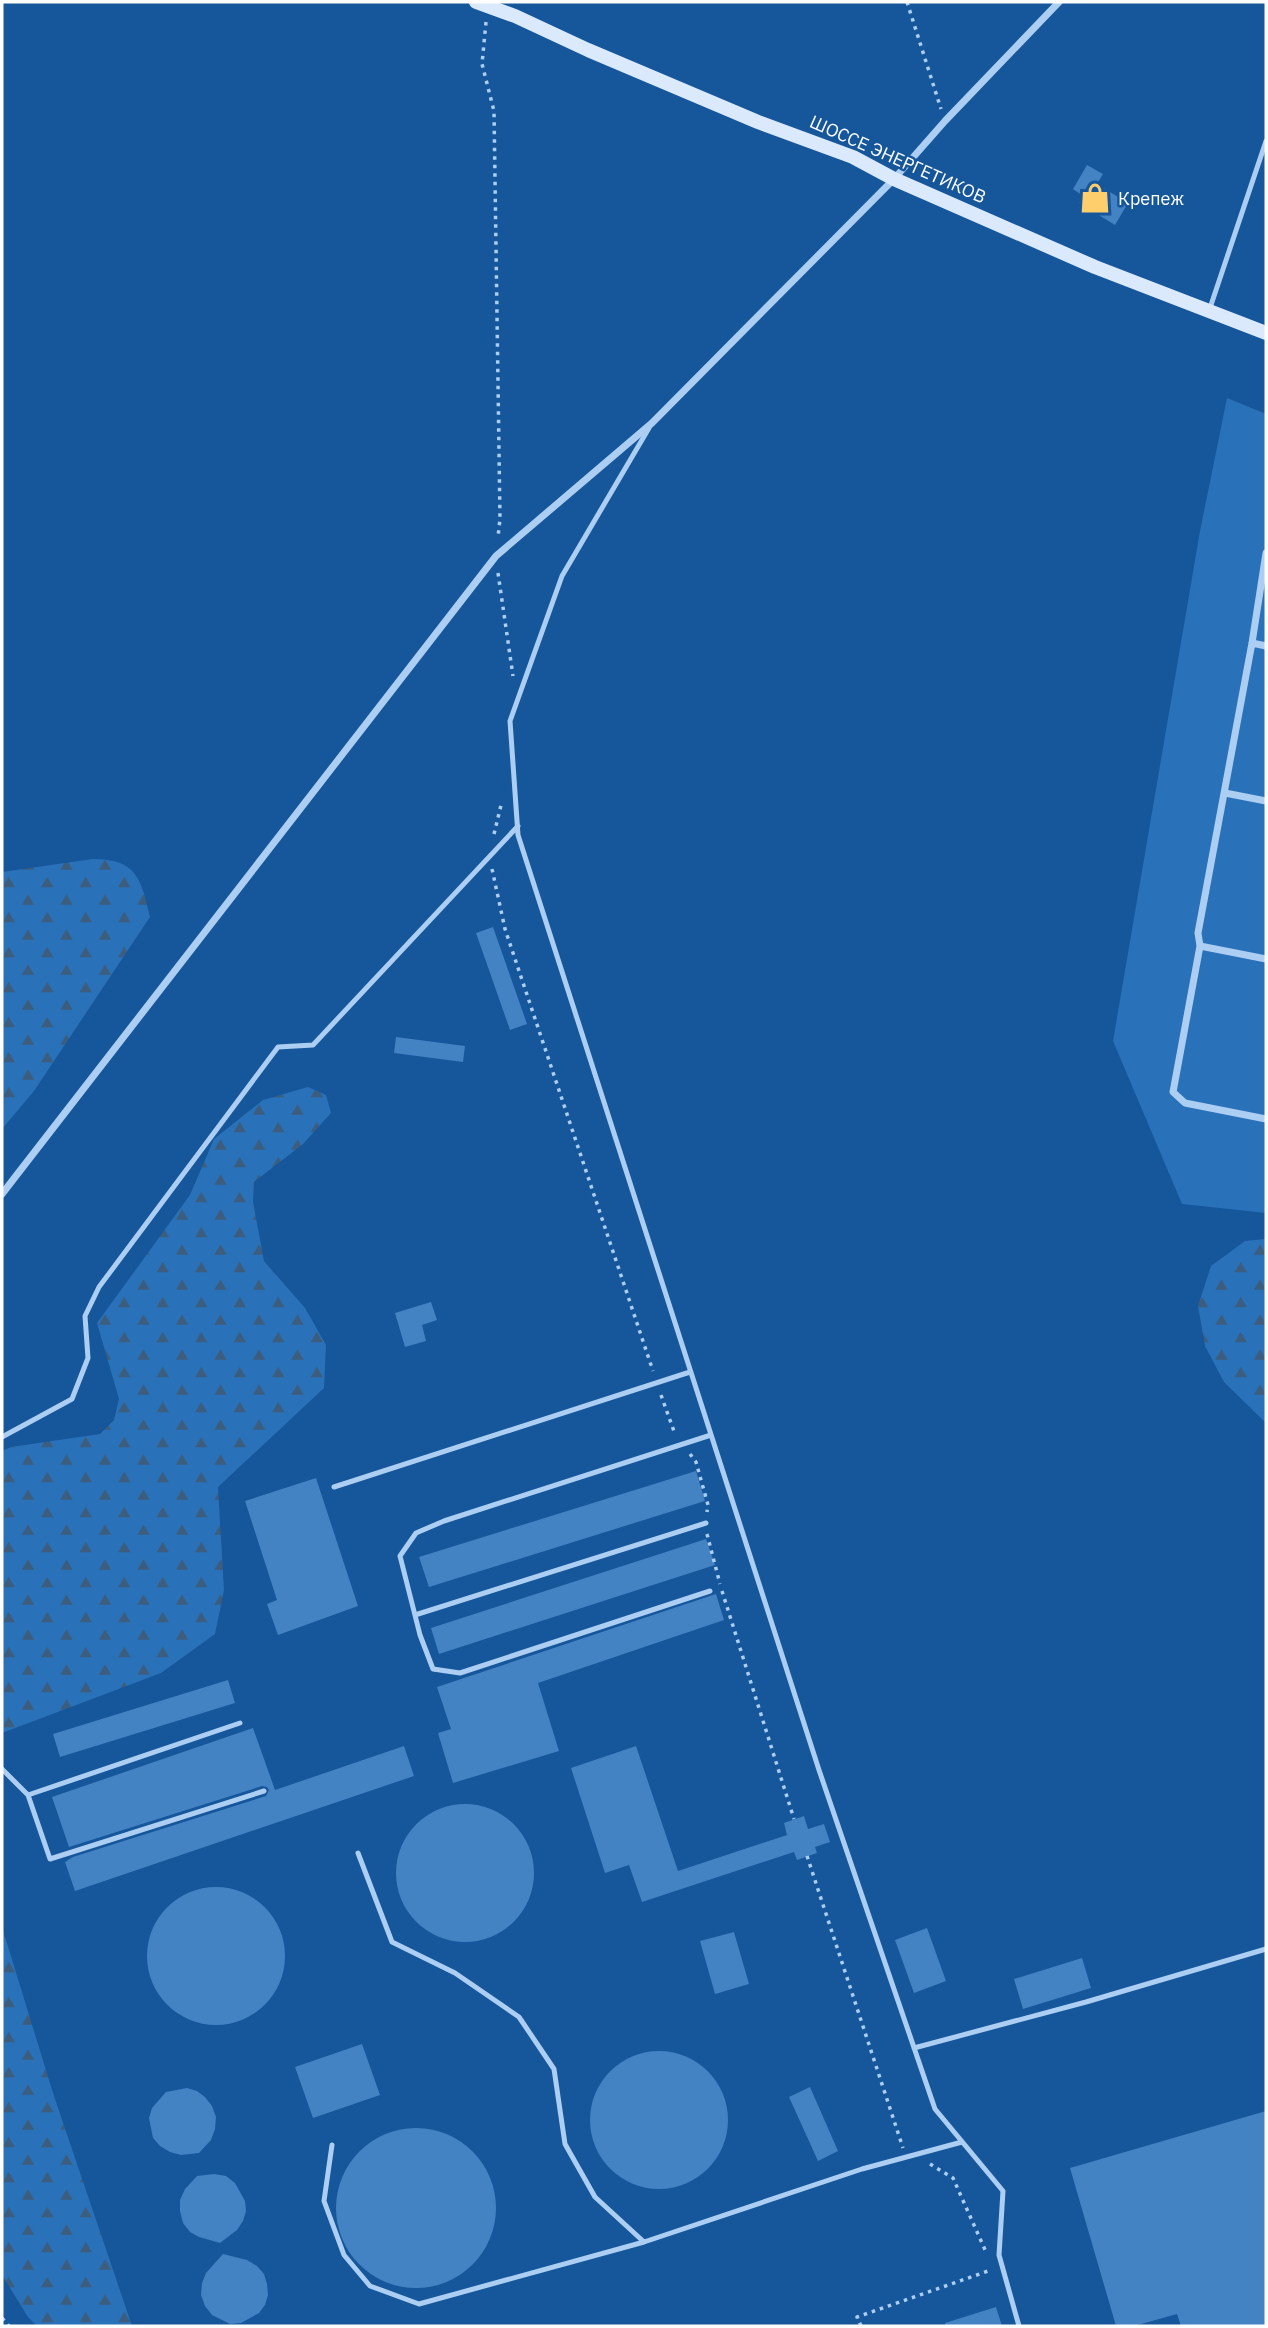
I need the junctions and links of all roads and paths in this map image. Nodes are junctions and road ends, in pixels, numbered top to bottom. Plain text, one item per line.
1 (907, 2) edge
2 (1059, 2) edge
3 (482, 4) edge
4 (945, 121) junction
5 (1266, 141) edge
6 (894, 179) junction
7 (1209, 311) junction
8 (1266, 333) edge
9 (652, 423) junction
10 (1266, 553) edge
11 (496, 556) junction
12 (1252, 643) junction
13 (1266, 646) edge
14 (517, 701) junction
15 (1225, 793) junction
16 (503, 797) dead end
17 (1266, 801) edge
18 (517, 827) junction
19 (490, 856) junction
20 (1200, 946) junction
21 (1266, 959) edge
22 (1266, 1119) edge
23 (2, 1194) edge
24 (690, 1371) junction
25 (657, 1382) junction
26 (711, 1435) junction
27 (2, 1437) edge
28 (683, 1444) junction
29 (334, 1487) dead end
30 (706, 1523) junction
31 (710, 1591) dead end
32 (415, 1615) junction
33 (240, 1723) dead end
34 (2, 1769) edge
35 (264, 1791) dead end
36 (28, 1795) junction
37 (794, 1819) dead end
38 (358, 1853) dead end
39 (807, 1856) dead end
40 (1266, 1949) edge
41 (914, 2048) junction
42 (962, 2142) junction
43 (332, 2145) dead end
44 (914, 2155) junction
45 (644, 2242) junction
46 (989, 2257) dead end
47 (994, 2269) dead end
48 (2, 2318) edge
49 (9, 2326) edge
50 (861, 2326) edge
51 (1019, 2326) edge

1 - 4 path
2 - 4 street
3 - 6 main road, ШОССЕ ЭНЕРГЕТИКОВ
3 - 11 path
4 - 6 street
5 - 7 lane
6 - 7 main road, ШОССЕ ЭНЕРГЕТИКОВ
6 - 9 street
7 - 8 main road, ШОССЕ ЭНЕРГЕТИКОВ
9 - 11 street
9 - 14 lane
10 - 12 street
11 - 14 path
11 - 23 street
12 - 13 street
12 - 15 street
14 - 18 lane
15 - 17 street
15 - 20 street
16 - 19 path
18 - 19 lane
18 - 24 lane
19 - 25 path
19 - 27 lane
20 - 21 street
20 - 22 street
24 - 25 lane
24 - 26 lane
25 - 28 path
25 - 29 lane
26 - 28 lane
26 - 41 lane
28 - 30 path
28 - 32 lane
30 - 32 lane
30 - 37 path
31 - 32 lane
33 - 36 lane
34 - 36 lane
35 - 36 lane
38 - 45 lane
39 - 44 path
40 - 41 lane
41 - 42 lane
42 - 44 lane
42 - 51 lane
43 - 45 lane
44 - 45 lane
44 - 46 path
47 - 50 path
48 - 49 path

